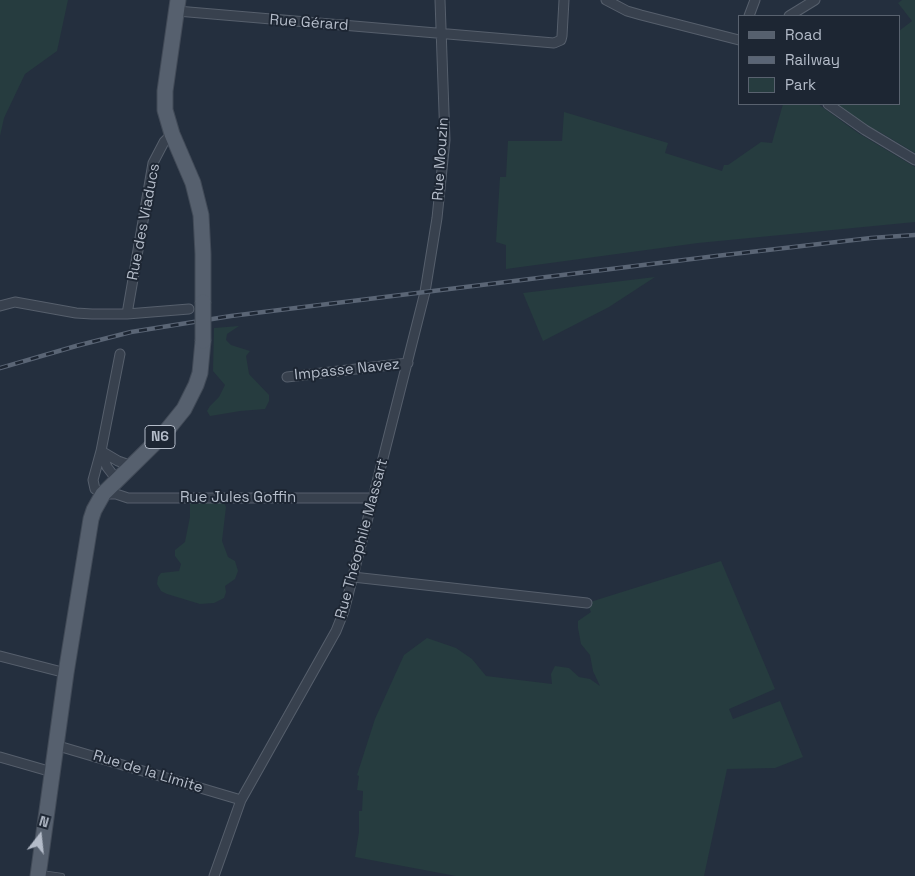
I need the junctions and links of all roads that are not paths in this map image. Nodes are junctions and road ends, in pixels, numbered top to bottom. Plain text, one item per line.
1 (440, 0) edge
2 (564, 0) edge
3 (606, 0) edge
4 (755, 0) edge
5 (814, 0) edge
6 (177, 6) edge
7 (749, 15) edge
8 (791, 15) edge
9 (441, 32) junction
10 (738, 40) edge
11 (829, 105) edge
12 (172, 134) junction
13 (915, 160) edge
14 (426, 287) joint
15 (0, 306) edge
16 (189, 309) dead end
17 (127, 314) junction
18 (120, 354) dead end
19 (408, 363) junction
20 (287, 377) dead end
21 (101, 451) junction
22 (132, 466) junction
23 (117, 480) junction
24 (103, 494) junction
25 (373, 498) junction
26 (353, 577) junction
27 (587, 603) dead end
28 (0, 656) edge
29 (66, 673) junction
30 (55, 745) junction
31 (0, 757) edge
32 (52, 772) junction
33 (241, 800) junction
34 (38, 874) edge
35 (62, 876) edge
36 (214, 876) edge

1 - 9 street, Rue Mouzin
2 - 9 street, Rue Gérard
3 - 10 street
4 - 7 street
5 - 8 street
6 - 9 street, Rue Gérard
6 - 12 main road, Rue des Viaducs / N6
9 - 14 street, Rue Mouzin
11 - 13 street
12 - 17 street, Rue des Viaducs
12 - 22 main road, Rue des Viaducs / N6, bridge
14 - 19 street, Rue Théophile Massart
15 - 17 street
16 - 17 street
18 - 21 street
19 - 20 street, Impasse Navez
19 - 25 street, Rue Théophile Massart
21 - 22 street
21 - 23 street
21 - 24 street
22 - 23 main road, N6
23 - 24 main road, N6
24 - 25 street, Rue Jules Goffin
24 - 29 main road, N6
25 - 26 street, Rue Théophile Massart
26 - 27 street
26 - 33 street, Rue Théophile Massart
28 - 29 street
29 - 30 main road, N6
30 - 32 main road, N6
30 - 33 street, Rue de la Limite
31 - 32 street
32 - 34 main road, N6
33 - 36 street, Rue Théophile Massart
34 - 35 lane

